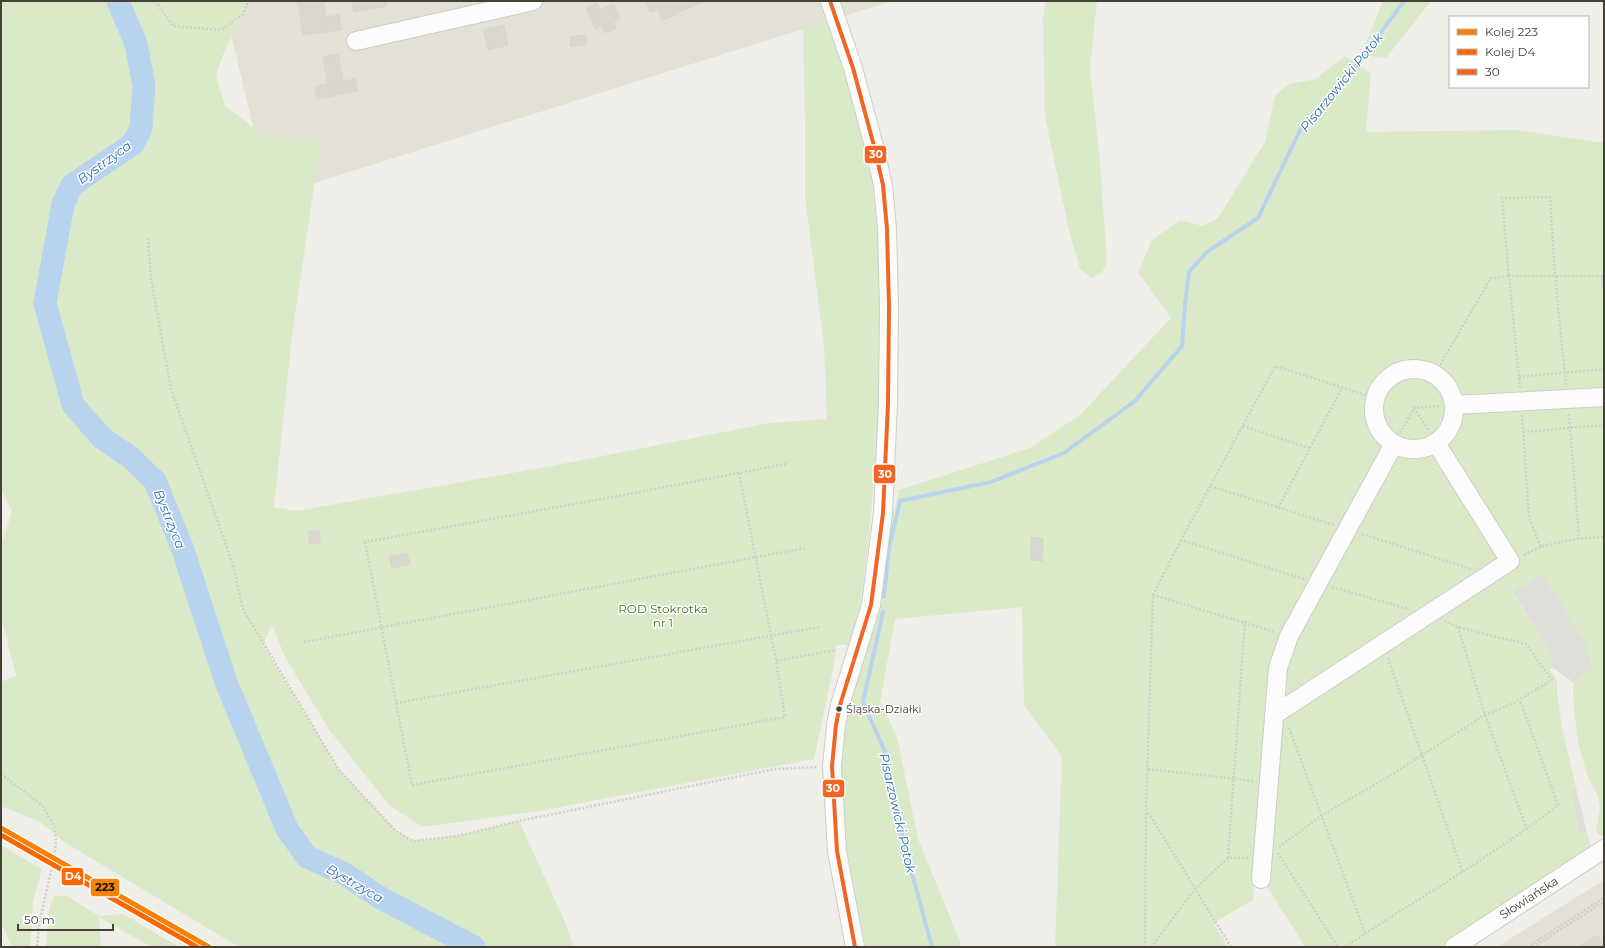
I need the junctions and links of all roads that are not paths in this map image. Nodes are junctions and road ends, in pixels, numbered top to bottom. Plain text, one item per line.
1 (533, 1) edge
2 (830, 1) edge
3 (356, 41) dead end
4 (1604, 397) edge
5 (1454, 405) junction
6 (1436, 443) junction
7 (1394, 444) junction
8 (1278, 712) junction
9 (1604, 849) edge
10 (1261, 879) dead end
11 (854, 947) edge
12 (1454, 947) edge

1 - 3 street
2 - 11 street
4 - 5 street
5 - 6 street
5 - 7 street
6 - 7 street
6 - 8 street
7 - 8 street
8 - 10 street
9 - 12 street, Słowiańska

